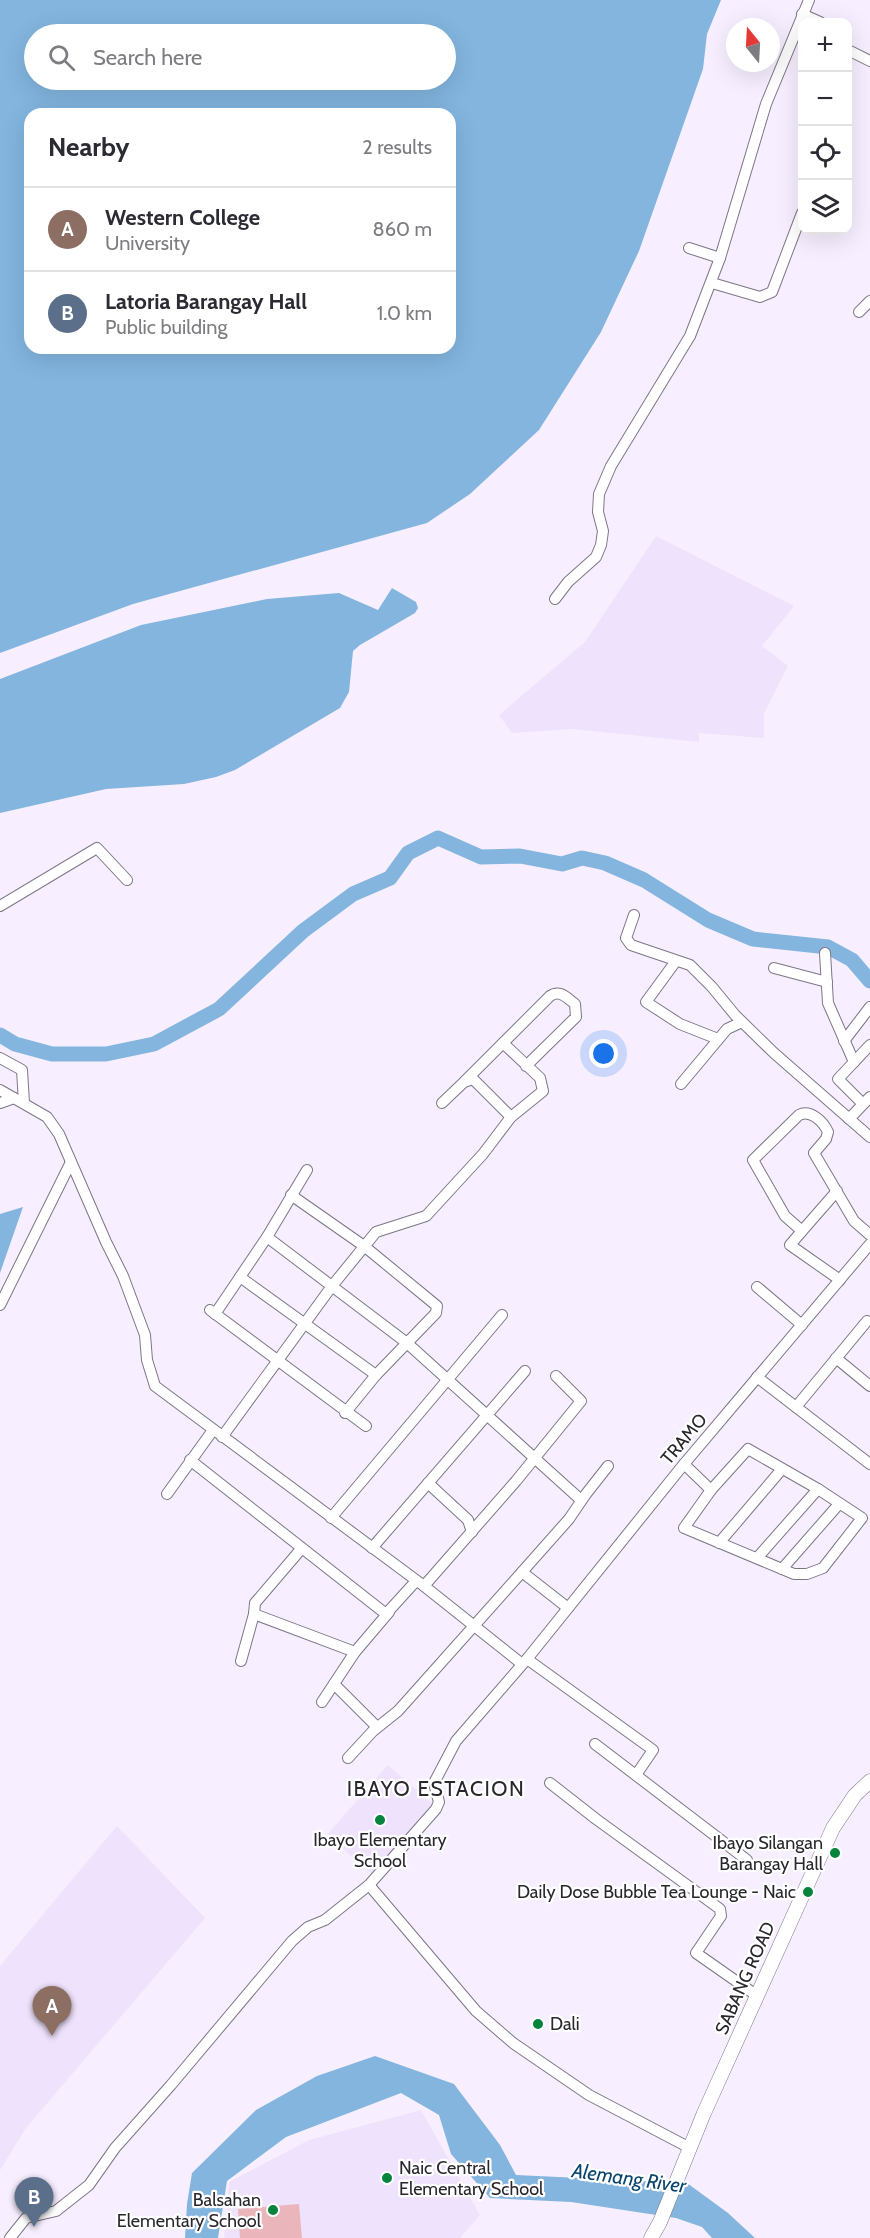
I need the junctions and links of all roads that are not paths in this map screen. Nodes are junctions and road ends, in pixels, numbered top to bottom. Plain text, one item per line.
1 (809, 0) edge
2 (802, 14) junction
3 (811, 18) edge
4 (852, 52) edge
5 (870, 61) edge
6 (798, 224) edge
7 (689, 248) dead end
8 (720, 258) junction
9 (712, 282) junction
10 (870, 301) edge
11 (859, 312) dead end
12 (555, 599) dead end
13 (127, 880) dead end
14 (0, 906) edge
15 (634, 915) dead end
16 (825, 953) dead end
17 (676, 961) junction
18 (774, 968) dead end
19 (827, 982) junction
20 (870, 1006) edge
21 (742, 1022) junction
22 (718, 1039) junction
23 (844, 1041) junction
24 (503, 1043) junction
25 (870, 1045) edge
26 (0, 1058) edge
27 (854, 1062) junction
28 (526, 1066) junction
29 (464, 1082) junction
30 (681, 1084) dead end
31 (0, 1090) edge
32 (19, 1100) junction
33 (866, 1100) edge
34 (0, 1103) edge
35 (442, 1103) dead end
36 (511, 1117) junction
37 (849, 1119) junction
38 (870, 1137) edge
39 (71, 1162) junction
40 (307, 1170) dead end
41 (837, 1191) junction
42 (291, 1195) junction
43 (802, 1231) junction
44 (267, 1237) junction
45 (870, 1243) edge
46 (364, 1246) junction
47 (240, 1276) junction
48 (840, 1280) junction
49 (332, 1286) junction
50 (757, 1287) dead end
51 (0, 1305) edge
52 (502, 1315) dead end
53 (867, 1321) dead end
54 (305, 1323) junction
55 (802, 1325) junction
56 (407, 1343) junction
57 (836, 1358) junction
58 (277, 1361) junction
59 (525, 1371) dead end
60 (376, 1375) junction
61 (556, 1376) dead end
62 (757, 1377) junction
63 (447, 1379) junction
64 (870, 1386) edge
65 (796, 1407) junction
66 (345, 1413) junction
67 (487, 1415) junction
68 (366, 1426) dead end
69 (217, 1434) junction
70 (534, 1458) junction
71 (190, 1460) junction
72 (684, 1464) junction
73 (870, 1464) edge
74 (608, 1466) dead end
75 (782, 1469) junction
76 (428, 1483) junction
77 (818, 1489) junction
78 (711, 1490) junction
79 (168, 1494) dead end
80 (581, 1500) junction
81 (839, 1504) junction
82 (331, 1518) junction
83 (866, 1519) edge
84 (472, 1532) junction
85 (719, 1543) junction
86 (302, 1548) junction
87 (372, 1548) junction
88 (757, 1558) junction
89 (782, 1569) junction
90 (522, 1572) junction
91 (420, 1583) junction
92 (568, 1608) junction
93 (389, 1611) junction
94 (254, 1614) junction
95 (473, 1625) junction
96 (355, 1652) junction
97 (241, 1661) dead end
98 (524, 1662) junction
99 (334, 1684) junction
100 (322, 1702) dead end
101 (377, 1727) junction
102 (595, 1744) dead end
103 (348, 1758) dead end
104 (636, 1775) junction
105 (870, 1781) edge
106 (550, 1783) dead end
107 (747, 1860) dead end
108 (369, 1885) junction
109 (756, 1995) junction
110 (690, 2148) junction
111 (10, 2238) edge
112 (651, 2238) edge

1 - 2 street
2 - 3 street
2 - 8 street
4 - 5 street
6 - 9 street
7 - 8 street
8 - 9 street
9 - 12 street
10 - 11 street
13 - 14 street
15 - 17 street
16 - 19 street
17 - 21 street
17 - 22 street
18 - 19 street
19 - 23 street
20 - 23 street
21 - 22 street
21 - 37 street
22 - 30 street
23 - 27 street
24 - 28 street
24 - 28 street
24 - 29 street
25 - 27 street
26 - 32 street
27 - 33 street
28 - 36 street
29 - 35 street
29 - 36 street
31 - 32 street
32 - 34 street
32 - 39 street
33 - 37 street
36 - 46 street
37 - 38 street
39 - 51 street
39 - 69 street
40 - 42 street
41 - 43 street
41 - 43 street
41 - 45 street
42 - 44 street
42 - 46 street
43 - 48 street
44 - 47 street
44 - 49 street
45 - 48 street, TRAMO
46 - 49 street
46 - 56 street
47 - 54 street
47 - 58 street
48 - 55 street, TRAMO
49 - 54 street
49 - 56 street
50 - 55 street
52 - 63 street
53 - 57 street
54 - 58 street
54 - 60 street
55 - 62 street, TRAMO
56 - 60 street
56 - 63 street
57 - 64 street
57 - 65 street
58 - 66 street
58 - 69 street
59 - 67 street
60 - 66 street
61 - 70 street
62 - 65 street
62 - 72 street, TRAMO
63 - 67 street
63 - 82 street
65 - 73 street
66 - 68 street
67 - 70 street
67 - 76 street
69 - 71 street
69 - 82 street
70 - 80 street
70 - 84 street
71 - 79 street
71 - 86 street
72 - 78 street
72 - 92 street, TRAMO
74 - 80 street
75 - 77 street
75 - 78 street
75 - 85 street
76 - 84 street
76 - 87 street
77 - 81 street
77 - 88 street
78 - 85 street
80 - 90 street
81 - 83 street
81 - 89 street
82 - 87 street
83 - 89 street
84 - 91 street
85 - 88 street
86 - 93 street
86 - 94 street
87 - 91 street
88 - 89 street
90 - 92 street
90 - 95 street
91 - 93 street
91 - 95 street
92 - 98 street, TRAMO
93 - 96 street
94 - 96 street
94 - 97 street
95 - 98 street
95 - 101 street
96 - 99 street
98 - 104 street
98 - 108 street, TRAMO
99 - 100 street
99 - 101 street
101 - 103 street
102 - 104 street
104 - 107 street
105 - 109 main road, SABANG ROAD
106 - 109 street
108 - 110 street
108 - 111 street, TRAMO
109 - 110 main road, SABANG ROAD
110 - 112 main road, SABANG ROAD

